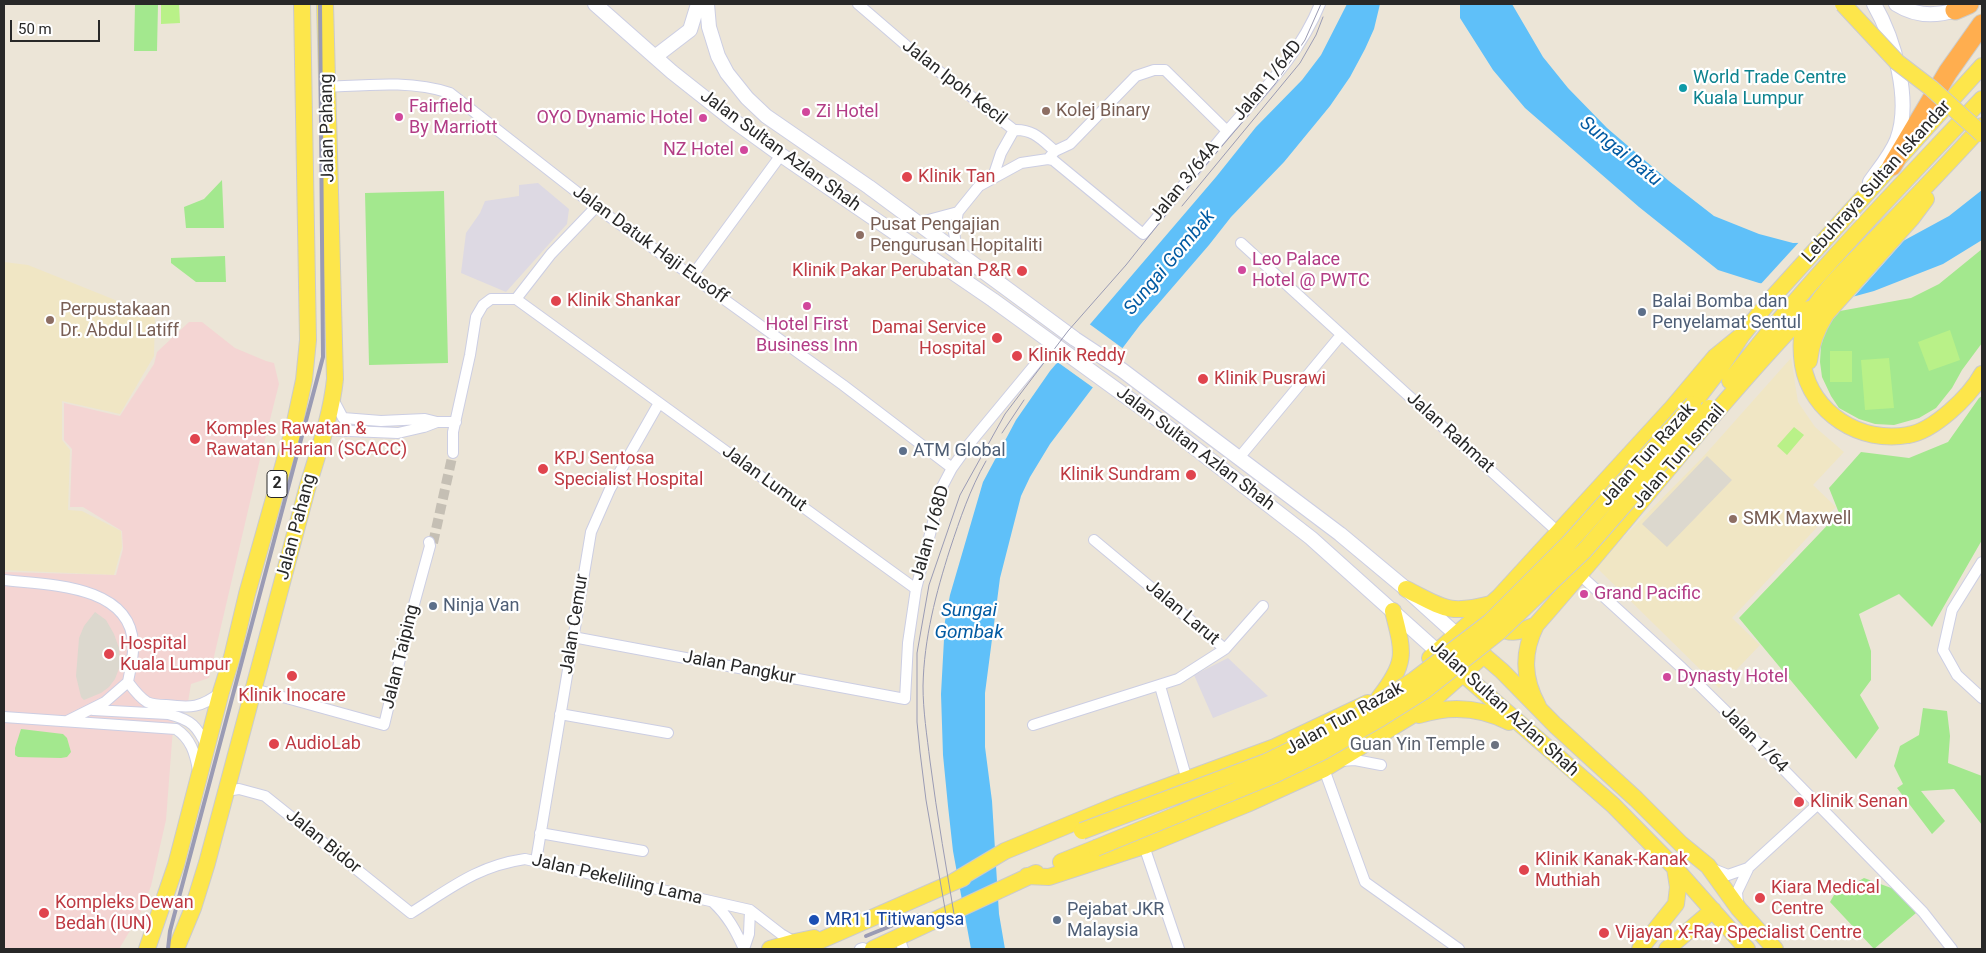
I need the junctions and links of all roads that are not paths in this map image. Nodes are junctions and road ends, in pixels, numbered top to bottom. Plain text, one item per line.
1 (302, 4) edge
2 (325, 4) edge
3 (595, 4) edge
4 (698, 4) edge
5 (707, 4) edge
6 (858, 4) edge
7 (1320, 4) edge
8 (1842, 4) edge
9 (1874, 4) edge
10 (1896, 4) edge
11 (1962, 6) edge
12 (1982, 24) edge
13 (1982, 46) edge
14 (656, 56) junction
15 (1982, 66) edge
16 (328, 87) junction
17 (1982, 99) edge
18 (1982, 126) edge
19 (1014, 130) junction
20 (1227, 131) junction
21 (1982, 134) edge
22 (1964, 146) junction
23 (781, 155) junction
24 (1051, 155) junction
25 (1892, 166) junction
26 (993, 176) junction
27 (596, 207) junction
28 (958, 212) junction
29 (1847, 215) junction
30 (917, 223) junction
31 (1144, 234) joint
32 (1241, 243) dead end
33 (957, 252) junction
34 (692, 276) junction
35 (1826, 291) junction
36 (1772, 298) joint
37 (516, 299) junction
38 (1796, 303) joint
39 (1341, 335) junction
40 (1742, 335) junction
41 (1778, 341) junction
42 (1050, 342) junction
43 (1980, 380) edge
44 (1810, 388) junction
45 (333, 399) junction
46 (659, 402) junction
47 (1713, 403) junction
48 (437, 422) junction
49 (456, 422) junction
50 (326, 430) junction
51 (452, 450) tunnel mouth
52 (1238, 459) junction
53 (952, 468) junction
54 (1558, 532) junction
55 (1094, 540) dead end
56 (430, 544) tunnel mouth
57 (1982, 562) edge
58 (1580, 574) junction
59 (4, 580) edge
60 (916, 589) junction
61 (1406, 589) junction
62 (1495, 600) junction
63 (1262, 606) dead end
64 (1393, 611) junction
65 (1536, 626) junction
66 (573, 636) junction
67 (1458, 636) junction
68 (1225, 649) junction
69 (1438, 652) junction
70 (1484, 654) junction
71 (1463, 674) junction
72 (128, 682) junction
73 (1160, 686) junction
74 (254, 689) junction
75 (221, 692) junction
76 (1379, 698) junction
77 (1982, 698) edge
78 (905, 699) joint
79 (1538, 706) junction
80 (91, 710) junction
81 (560, 714) junction
82 (4, 718) edge
83 (1405, 720) junction
84 (67, 721) junction
85 (1033, 725) dead end
86 (1527, 731) junction
87 (668, 733) dead end
88 (207, 747) junction
89 (1330, 765) junction
90 (1381, 765) dead end
91 (199, 778) junction
92 (1187, 780) junction
93 (226, 791) junction
94 (1817, 805) junction
95 (540, 833) junction
96 (1681, 844) junction
97 (1144, 846) junction
98 (644, 850) dead end
99 (1007, 855) junction
100 (536, 861) junction
101 (1708, 866) junction
102 (1675, 868) junction
103 (1748, 868) junction
104 (1019, 880) junction
105 (712, 901) junction
106 (1739, 909) junction
107 (750, 910) junction
108 (1713, 910) junction
109 (412, 913) joint
110 (901, 943) edge
111 (798, 945) edge
112 (147, 949) edge
113 (176, 949) edge
114 (744, 949) edge
115 (770, 949) edge
116 (865, 949) edge
117 (1179, 949) edge
118 (1459, 949) edge
119 (1640, 949) edge
120 (1667, 949) edge
121 (1747, 949) edge
122 (1774, 949) edge
123 (1952, 949) edge

1 - 75 main road, Jalan Pahang / 2
2 - 16 main road, Jalan Pahang / 2
3 - 14 main road, Jalan Sultan Azlan Shah
4 - 14 main road
5 - 30 main road, Jalan Sultan Azlan Shah
6 - 19 street, Jalan Ipoh Kecil
7 - 20 street, Jalan 1/64D
8 - 21 main road, bridge
9 - 29 main road
10 - 11 main road
12 - 25 highway
13 - 25 highway
14 - 23 main road, Jalan Sultan Azlan Shah
15 - 25 main road, Lebuhraya Sultan Iskandar
16 - 27 street, Jalan Datuk Haji Eusoff
16 - 45 main road, Jalan Pahang / 2
17 - 38 main road, Lebuhraya Sultan Iskandar
18 - 22 main road
19 - 24 street, Jalan Ipoh Kecil
19 - 26 street
20 - 24 street
20 - 31 street, Jalan 3/64A
22 - 35 main road
22 - 44 main road
23 - 34 street
23 - 42 main road, Jalan Sultan Azlan Shah
24 - 26 street
24 - 31 street, Jalan Ipoh Kecil
25 - 29 main road, Lebuhraya Sultan Iskandar
26 - 28 street
27 - 34 street, Jalan Datuk Haji Eusoff
27 - 37 street
28 - 30 street
28 - 33 street
29 - 36 main road, Lebuhraya Sultan Iskandar
30 - 33 main road, Jalan Sultan Azlan Shah
32 - 39 street, Jalan Rahmat
33 - 52 main road, Jalan Sultan Azlan Shah
34 - 53 street, Jalan Datuk Haji Eusoff
35 - 41 main road, Jalan Tun Ismail
35 - 44 main road
36 - 40 main road, Jalan Tun Razak
37 - 46 street, Jalan Lumut
37 - 49 street
38 - 47 main road, Jalan Tun Razak
39 - 52 street
39 - 54 street, Jalan Rahmat
40 - 54 main road
40 - 99 main road, Jalan Tun Razak, bridge
41 - 47 main road
41 - 58 main road, Jalan Tun Ismail
42 - 53 street, Jalan 1/68D
42 - 64 main road, Jalan Sultan Azlan Shah
43 - 44 main road
45 - 48 street
45 - 50 main road, Jalan Pahang / 2
46 - 60 street, Jalan Lumut
46 - 66 street, Jalan Cemur
47 - 104 main road, Jalan Tun Razak, bridge
48 - 49 street
48 - 50 street
49 - 51 street
50 - 74 main road, Jalan Pahang / 2
52 - 61 main road, Jalan Sultan Azlan Shah
53 - 60 street, Jalan 1/68D
54 - 62 main road
55 - 68 street, Jalan Larut
56 - 74 street, Jalan Taiping
57 - 77 street
58 - 65 main road, Jalan Tun Ismail
58 - 94 street, Jalan 1/64
59 - 72 street
60 - 78 street, Jalan 1/68D
61 - 62 main road
61 - 67 main road, Jalan Sultan Azlan Shah
62 - 65 main road
62 - 67 main road
63 - 68 street
64 - 69 main road, Jalan Sultan Azlan Shah
64 - 76 main road
65 - 79 main road, Jalan Tun Ismail
66 - 78 street, Jalan Pangkur
66 - 81 street, Jalan Cemur
67 - 69 main road, Jalan Tun Razak
67 - 70 main road, Jalan Sultan Azlan Shah
68 - 73 street, Jalan Larut
69 - 71 main road, Jalan Sultan Azlan Shah
69 - 76 main road, Jalan Tun Razak
70 - 71 main road, Jalan Tun Razak
70 - 79 main road, Jalan Sultan Azlan Shah
71 - 83 main road, Jalan Tun Razak
71 - 86 main road, Jalan Sultan Azlan Shah
72 - 75 street
72 - 80 street
73 - 85 street, Jalan Larut
73 - 92 street
74 - 93 main road, Jalan Pahang / 2
75 - 88 main road, Jalan Pahang / 2
76 - 83 main road
76 - 92 main road, Jalan Tun Razak
79 - 96 main road, Jalan Sultan Azlan Shah
80 - 84 street
80 - 88 street
81 - 87 street
81 - 95 street, Jalan Cemur
82 - 84 street
83 - 86 main road
83 - 89 main road, Jalan Tun Razak
84 - 91 street
86 - 102 main road, Jalan Sultan Azlan Shah
88 - 91 main road, Jalan Pahang / 2
89 - 90 street
89 - 97 main road, Jalan Tun Razak
89 - 118 street
91 - 112 main road, Jalan Pahang / 2
92 - 99 main road, Jalan Tun Razak
93 - 109 street, Jalan Bidor
93 - 113 main road, Jalan Pahang / 2
94 - 103 street
94 - 123 street, Jalan 1/64
95 - 98 street, Jalan Pekeliling Lama
95 - 100 street, Jalan Cemur
96 - 101 main road, Jalan Sultan Azlan Shah
96 - 108 main road
97 - 104 main road, Jalan Tun Razak
97 - 117 street
99 - 111 main road, Jalan Tun Razak
100 - 105 street, Jalan Pekeliling Lama
100 - 109 street, Jalan Pekeliling Lama
101 - 103 street
101 - 106 main road, Jalan Sultan Azlan Shah
102 - 108 main road, Jalan Sultan Azlan Shah
102 - 119 main road
103 - 106 street
104 - 110 main road, Jalan Tun Razak
105 - 107 street, Jalan Pekeliling Lama
105 - 114 street
106 - 122 main road, Jalan Sultan Azlan Shah
107 - 111 street, Jalan Pekeliling Lama
107 - 114 street
108 - 120 main road
108 - 121 main road, Jalan Sultan Azlan Shah
110 - 116 main road, Jalan Tun Razak
111 - 115 main road, Jalan Tun Razak

